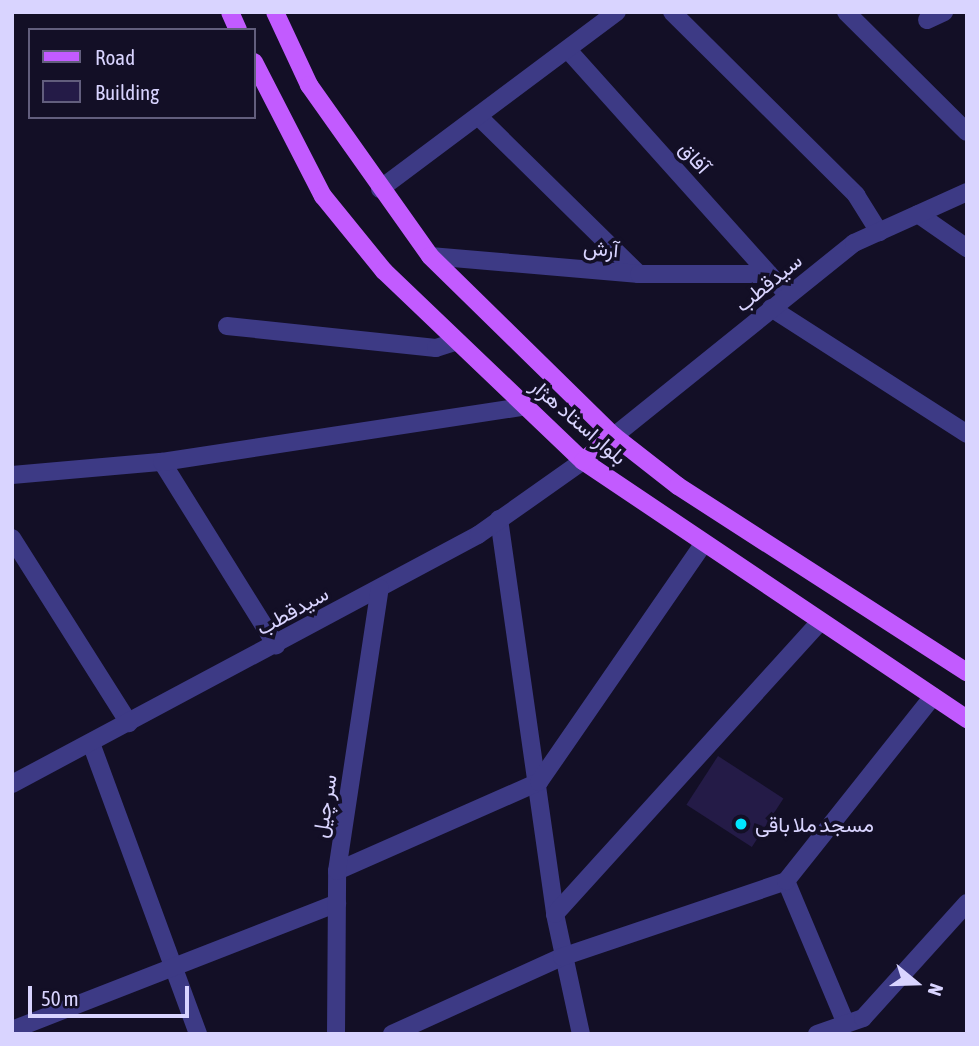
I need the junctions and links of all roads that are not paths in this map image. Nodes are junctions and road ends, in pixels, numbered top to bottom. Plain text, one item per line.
1 (275, 12) edge
2 (617, 12) edge
3 (672, 12) edge
4 (846, 12) edge
5 (944, 12) edge
6 (927, 20) dead end
7 (568, 50) junction
8 (256, 66) edge
9 (479, 117) junction
10 (967, 132) edge
11 (380, 189) junction
12 (967, 192) edge
13 (918, 214) junction
14 (879, 232) junction
15 (967, 248) edge
16 (430, 256) junction
17 (639, 274) junction
18 (769, 274) junction
19 (788, 295) junction
20 (771, 308) junction
21 (227, 326) dead end
22 (454, 342) junction
23 (527, 406) junction
24 (967, 434) edge
25 (614, 436) junction
26 (583, 461) junction
27 (162, 462) junction
28 (12, 475) edge
29 (499, 519) junction
30 (12, 538) edge
31 (704, 543) junction
32 (380, 588) junction
33 (819, 623) junction
34 (276, 645) junction
35 (967, 672) edge
36 (933, 695) junction
37 (967, 719) edge
38 (129, 723) junction
39 (91, 743) junction
40 (538, 782) junction
41 (12, 784) edge
42 (337, 871) junction
43 (786, 881) junction
44 (337, 903) junction
45 (967, 903) edge
46 (555, 914) junction
47 (562, 957) junction
48 (172, 964) junction
49 (846, 1024) junction
50 (12, 1030) edge
51 (198, 1034) edge
52 (336, 1034) edge
53 (392, 1034) edge
54 (581, 1034) edge
55 (817, 1034) edge

1 - 11 main road, بلوار استاد هژار
2 - 7 street
3 - 14 street
4 - 10 street
5 - 6 street
7 - 9 street
7 - 18 street, آفاق
8 - 22 main road, بلوار استاد هژار
9 - 11 street
9 - 17 street
11 - 16 main road, بلوار استاد هژار
12 - 13 street, سیدقطب
13 - 14 street, سیدقطب
13 - 15 street
14 - 19 street, سیدقطب
16 - 17 street, آرش
16 - 25 main road, بلوار استاد هژار
17 - 18 street, آرش
18 - 19 street, آفاق
19 - 20 street, سیدقطب
20 - 24 street
20 - 25 street, سیدقطب
21 - 22 street
22 - 23 main road, بلوار استاد هژار
23 - 26 main road, بلوار استاد هژار
23 - 27 street
25 - 26 main road
25 - 35 main road, بلوار استاد هژار
26 - 29 street, سیدقطب
26 - 31 main road, بلوار استاد هژار
27 - 28 street
27 - 34 street
29 - 32 street, سیدقطب
29 - 40 street
30 - 38 street
31 - 33 main road, بلوار استاد هژار
31 - 40 street
32 - 34 street, سیدقطب
32 - 42 street, سر چیل
33 - 36 main road, بلوار استاد هژار
33 - 46 street
34 - 38 street, سیدقطب
36 - 37 main road, بلوار استاد هژار
36 - 43 street
38 - 39 street, سیدقطب
39 - 41 street, سیدقطب
39 - 48 street
40 - 42 street
40 - 46 street
42 - 44 street, سر چیل
43 - 47 street
43 - 49 street
44 - 48 street
44 - 52 street, سر چیل
45 - 49 street
46 - 47 street
47 - 53 street
47 - 54 street
48 - 50 street
48 - 51 street
49 - 55 street

